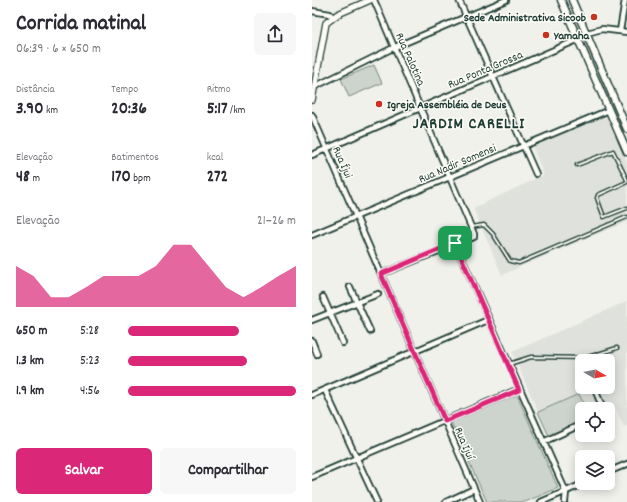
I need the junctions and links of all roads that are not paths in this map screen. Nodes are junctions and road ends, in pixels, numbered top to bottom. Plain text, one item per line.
1 (370, 0) edge
2 (374, 0) edge
3 (459, 0) edge
4 (506, 0) edge
5 (561, 0) edge
6 (572, 0) edge
7 (625, 0) edge
8 (312, 11) edge
9 (333, 17) junction
10 (466, 17) junction
11 (620, 31) junction
12 (627, 32) edge
13 (587, 33) junction
14 (577, 40) junction
15 (395, 47) junction
16 (492, 77) junction
17 (314, 87) junction
18 (312, 100) edge
19 (615, 101) junction
20 (421, 107) junction
21 (608, 108) junction
22 (312, 115) edge
23 (625, 121) edge
24 (627, 129) edge
25 (523, 146) junction
26 (327, 149) junction
27 (627, 152) edge
28 (312, 155) edge
29 (578, 165) dead end
30 (627, 170) edge
31 (624, 172) junction
32 (536, 174) dead end
33 (451, 177) junction
34 (627, 181) edge
35 (627, 208) edge
36 (356, 216) junction
37 (627, 217) edge
38 (471, 227) junction
39 (312, 235) edge
40 (455, 243) junction
41 (381, 274) junction
42 (350, 287) dead end
43 (378, 294) dead end
44 (323, 297) dead end
45 (357, 302) junction
46 (330, 312) junction
47 (312, 320) edge
48 (488, 320) junction
49 (370, 331) dead end
50 (312, 341) edge
51 (343, 343) dead end
52 (617, 348) dead end
53 (414, 352) junction
54 (317, 354) dead end
55 (508, 364) junction
56 (325, 390) junction
57 (519, 390) junction
58 (312, 395) edge
59 (445, 421) junction
60 (575, 427) edge
61 (543, 442) junction
62 (357, 458) junction
63 (627, 464) edge
64 (615, 469) edge
65 (312, 477) edge
66 (575, 488) edge
67 (474, 489) junction
68 (566, 492) junction
69 (376, 502) edge
70 (446, 502) edge
71 (480, 502) edge
72 (541, 502) edge
73 (565, 502) edge

1 - 9 street
2 - 15 street, Rua Palotina
3 - 10 street
4 - 10 street
5 - 14 main road
6 - 13 main road
7 - 11 street
8 - 9 street
9 - 17 street
10 - 15 street
10 - 16 street
11 - 12 street
11 - 13 street
13 - 19 main road
14 - 16 street, Rua Ponta Grossa
14 - 21 main road
15 - 17 street
15 - 20 street, Rua Palotina
16 - 20 street, Rua Ponta Grossa
16 - 25 street
17 - 18 street
19 - 21 main road
19 - 23 main road
20 - 26 street, Rua Ponta Grossa
20 - 33 street, Rua Palotina
21 - 23 main road
21 - 25 street, Rua Nadir Somensi
21 - 27 main road
22 - 26 street, Rua Íjui
23 - 24 main road
25 - 32 street
25 - 33 street, Rua Nadir Somensi
26 - 28 street, Rua Ponta Grossa
26 - 36 street, Rua Íjui
29 - 31 lane
30 - 31 lane
31 - 34 lane
33 - 36 street, Rua Nadir Somensi
33 - 38 street, Rua Palotina
34 - 35 lane
36 - 39 street, Rua Nadir Somensi
36 - 41 street, Rua Ijuí
37 - 38 lane
38 - 40 street, Rua Palotina
40 - 41 street
40 - 48 street
41 - 53 street, Rua Ijuí
42 - 45 street
43 - 45 street
44 - 46 street
45 - 46 street
45 - 49 street
46 - 47 street
46 - 51 street
48 - 53 street
48 - 55 street
50 - 54 street
52 - 55 lane
53 - 56 street
53 - 59 street, Rua Ijuí
55 - 57 street
56 - 58 street
56 - 62 street
57 - 59 street
57 - 61 street
59 - 62 street
59 - 67 street, Rua Ijuí
60 - 61 street
61 - 68 street
62 - 65 street
62 - 69 street
63 - 64 street
66 - 68 street
67 - 70 street
67 - 71 street, Rua Ijuí
68 - 72 street
68 - 73 street

